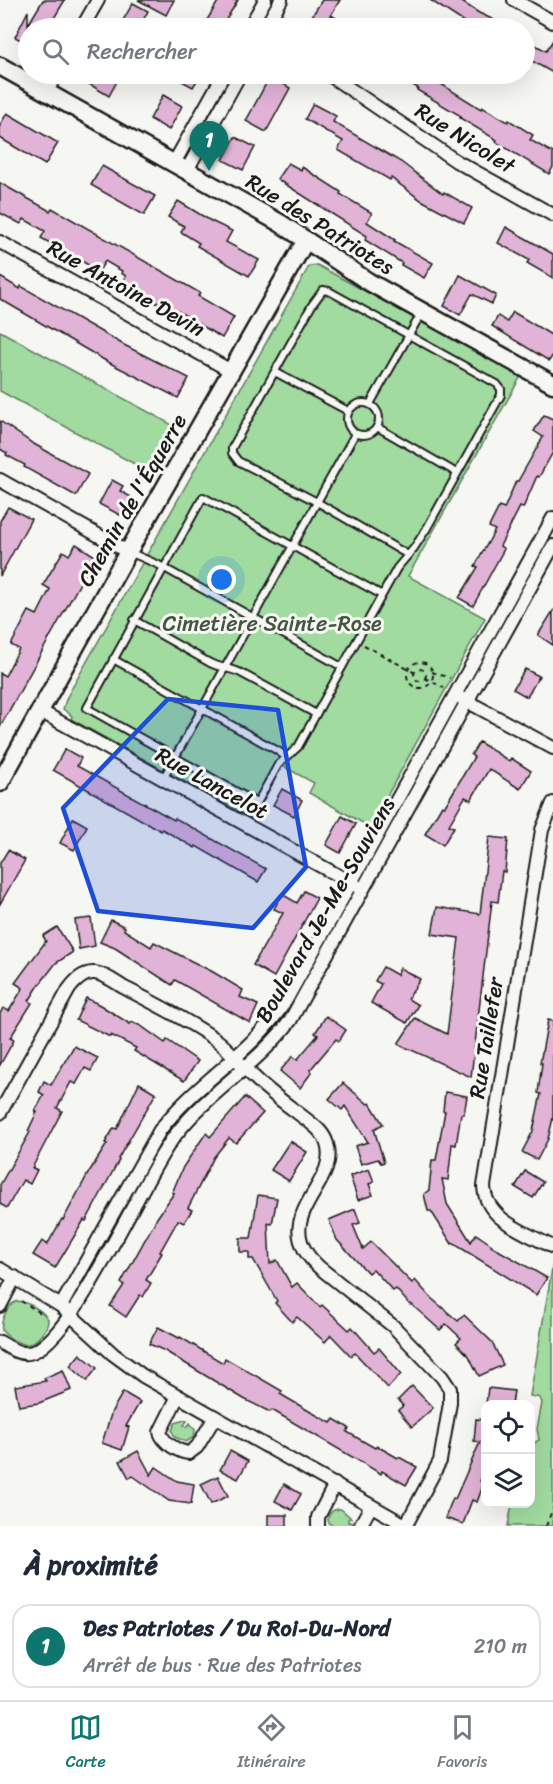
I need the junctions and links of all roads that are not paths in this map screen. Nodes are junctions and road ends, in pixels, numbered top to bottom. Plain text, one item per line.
1 (98, 0) edge
2 (265, 0) edge
3 (281, 0) edge
4 (514, 0) edge
5 (88, 18) edge
6 (255, 18) edge
7 (271, 18) edge
8 (553, 22) edge
9 (0, 66) edge
10 (18, 76) edge
11 (32, 84) edge
12 (51, 84) edge
13 (219, 84) edge
14 (234, 84) edge
15 (343, 84) edge
16 (46, 92) junction
17 (181, 167) junction
18 (553, 215) edge
19 (306, 240) junction
20 (0, 242) edge
21 (422, 311) junction
22 (409, 334) junction
23 (231, 371) junction
24 (275, 372) junction
25 (553, 384) edge
26 (370, 404) junction
27 (348, 411) junction
28 (377, 427) junction
29 (355, 434) junction
30 (457, 472) junction
31 (0, 480) edge
32 (317, 502) junction
33 (553, 518) edge
34 (292, 546) junction
35 (553, 546) edge
36 (128, 552) junction
37 (408, 555) junction
38 (164, 568) junction
39 (382, 596) junction
40 (253, 618) junction
41 (134, 620) junction
42 (114, 659) junction
43 (342, 667) junction
44 (225, 668) junction
45 (451, 692) junction
46 (467, 702) junction
47 (203, 708) junction
48 (40, 711) junction
49 (316, 714) junction
50 (553, 748) edge
51 (176, 757) junction
52 (286, 757) junction
53 (163, 779) junction
54 (0, 783) edge
55 (553, 803) edge
56 (350, 883) junction
57 (363, 890) junction
58 (235, 1058) junction
59 (245, 1068) junction
60 (0, 1113) edge
61 (553, 1247) edge
62 (0, 1269) edge
63 (15, 1277) junction
64 (0, 1306) edge
65 (61, 1306) junction
66 (72, 1315) junction
67 (0, 1342) edge
68 (178, 1396) junction
69 (215, 1417) junction
70 (334, 1484) junction
71 (371, 1506) junction
72 (318, 1526) edge
73 (360, 1526) edge
74 (407, 1526) edge

1 - 5 street
2 - 6 street
3 - 7 street
4 - 8 street
9 - 10 street, Rue des Patriotes
11 - 16 street, Rue des Patriotes
12 - 16 street
13 - 17 street
14 - 17 street
15 - 18 street, Rue Nicolet
16 - 17 street, Rue des Patriotes
17 - 19 street, Rue des Patriotes
19 - 21 street, Rue des Patriotes
19 - 23 street, Chemin de l'Équerre
20 - 23 street, Rue Antoine Devin
21 - 22 lane
21 - 25 street, Rue des Patriotes
22 - 24 lane
22 - 26 lane
22 - 30 lane
23 - 36 street, Chemin de l'Équerre
24 - 27 lane
24 - 32 lane
26 - 27 lane
26 - 28 lane
27 - 29 lane
28 - 29 lane
28 - 30 lane
29 - 32 lane
30 - 37 lane
31 - 36 street
32 - 34 lane
32 - 37 lane
33 - 45 street, Boulevard Je-Me-Souviens
34 - 38 lane
34 - 39 lane
34 - 40 lane
35 - 46 street, Boulevard Je-Me-Souviens
36 - 38 lane
36 - 48 street, Chemin de l'Équerre
37 - 39 lane
38 - 40 lane
38 - 41 lane
39 - 43 lane
40 - 43 lane
40 - 44 lane
41 - 42 lane
41 - 44 lane
42 - 47 lane
42 - 51 lane
43 - 49 lane
44 - 47 lane
44 - 49 lane
45 - 46 street
45 - 56 street, Boulevard Je-Me-Souviens
46 - 50 street
46 - 57 street, Boulevard Je-Me-Souviens
47 - 51 lane
47 - 52 lane
48 - 53 street, Rue Lancelot
48 - 54 street, Chemin de l'Équerre
49 - 52 lane
51 - 52 lane
51 - 53 lane
53 - 56 street, Rue Lancelot
55 - 61 street, Rue Taillefer
56 - 57 street, Rue Lancelot
56 - 58 street, Boulevard Je-Me-Souviens
57 - 59 street, Boulevard Je-Me-Souviens
58 - 59 street
58 - 60 street
58 - 65 street, Boulevard Je-Me-Souviens
59 - 66 street, Boulevard Je-Me-Souviens
59 - 74 street
62 - 63 street
63 - 64 street
63 - 65 street
65 - 66 street
66 - 67 street, Boulevard Je-Me-Souviens
66 - 68 street
68 - 69 street
68 - 69 street
69 - 70 street
70 - 71 street
70 - 72 street
71 - 73 street
71 - 74 street

